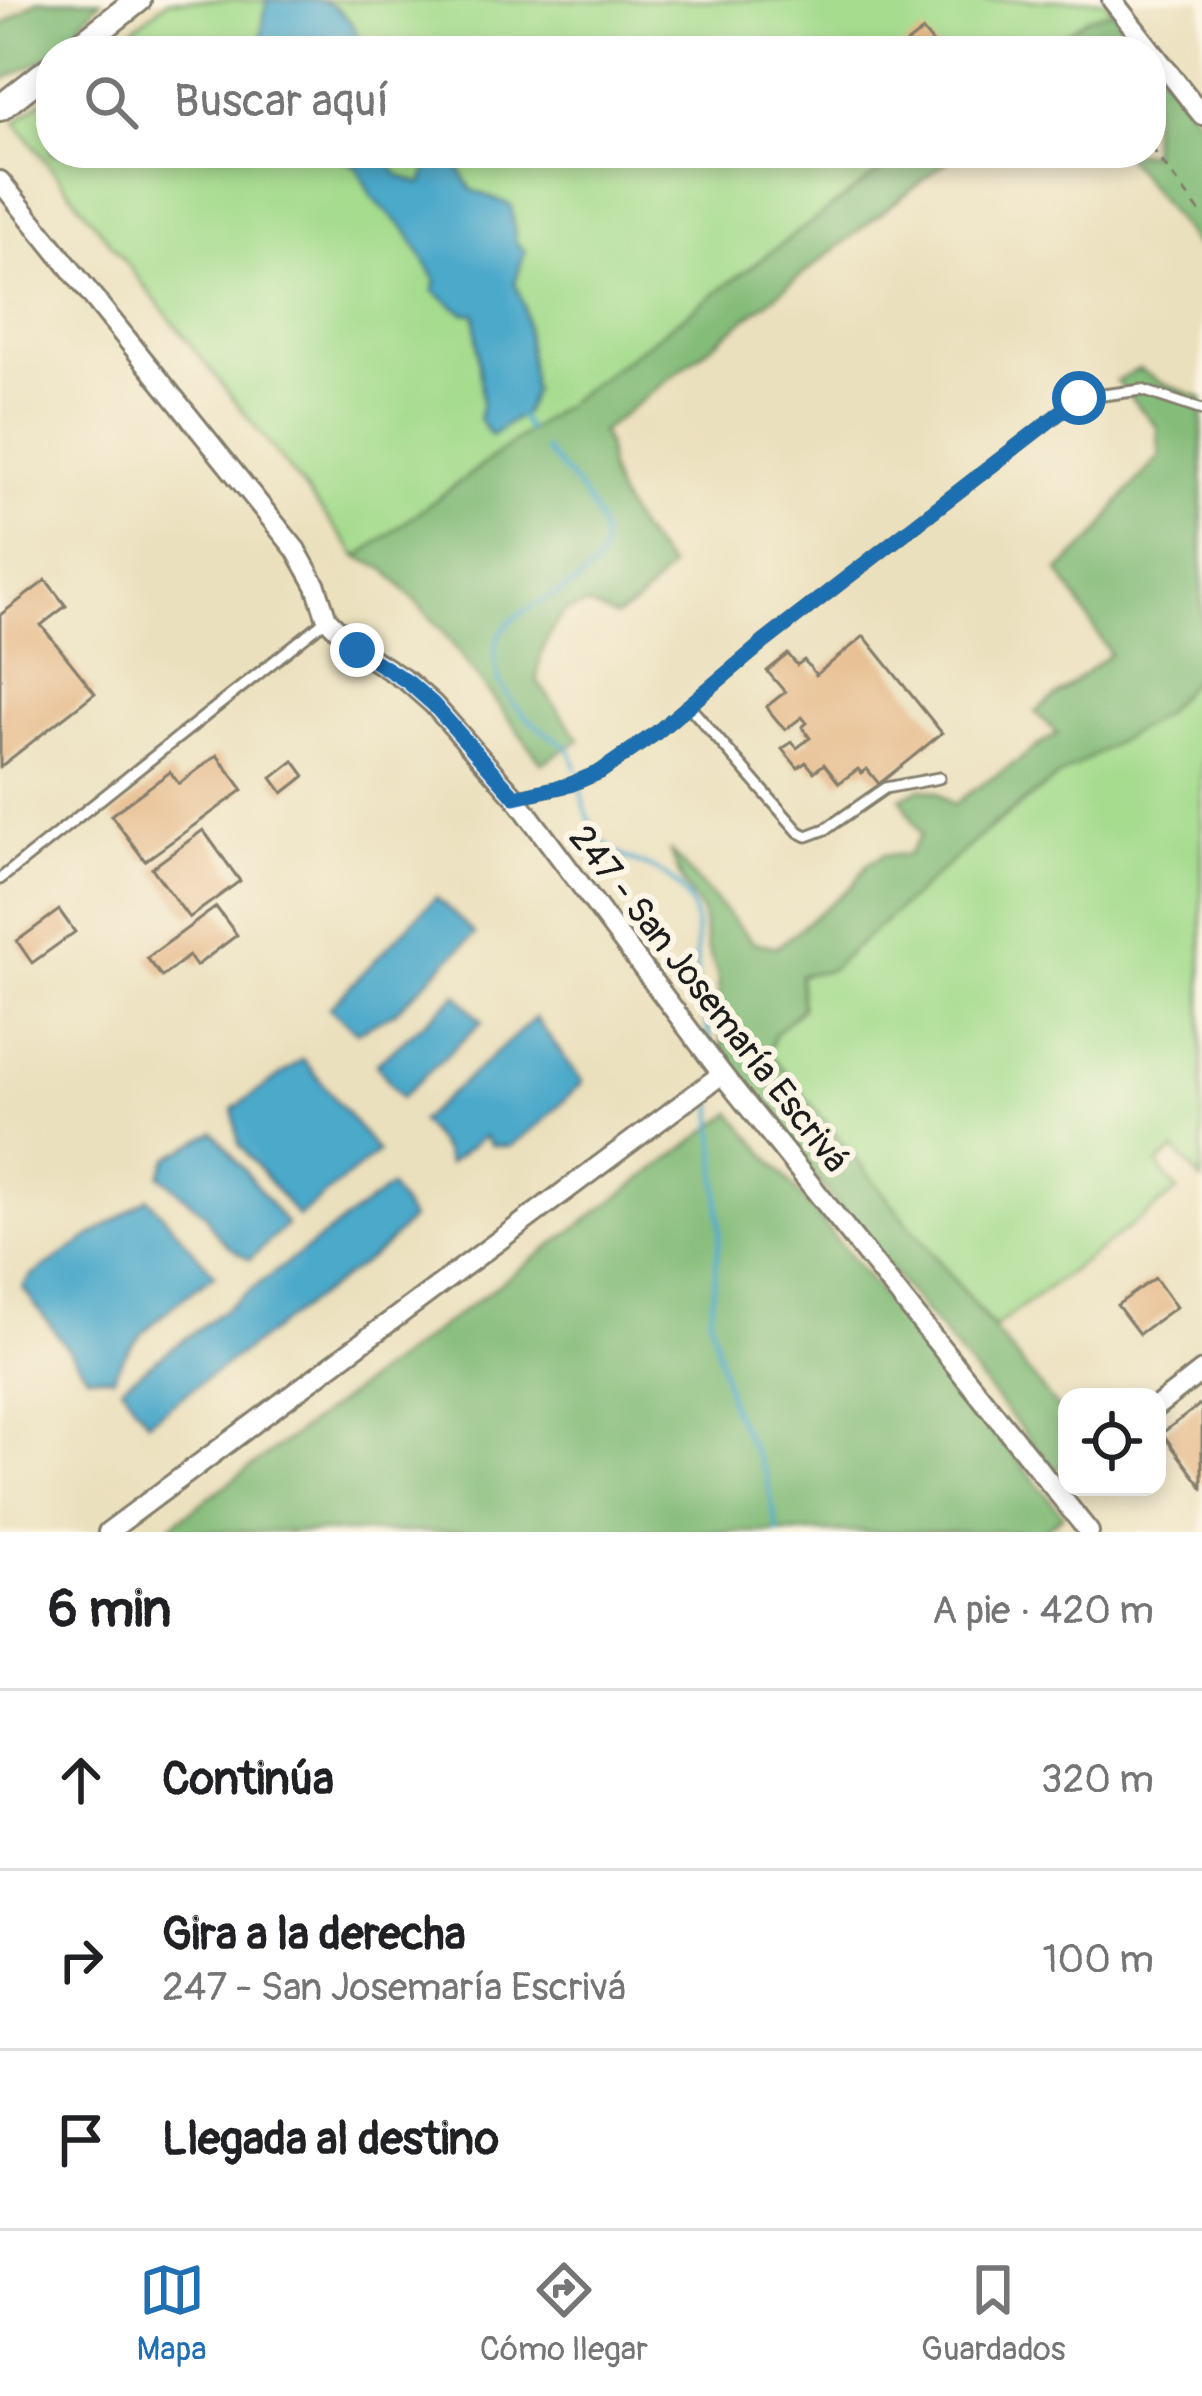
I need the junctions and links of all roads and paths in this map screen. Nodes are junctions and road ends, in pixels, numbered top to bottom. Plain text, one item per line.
1 (138, 0) edge
2 (1114, 1) edge
3 (92, 36) edge
4 (1141, 36) edge
5 (1166, 68) edge
6 (36, 80) edge
7 (0, 108) edge
8 (1202, 115) edge
9 (1166, 167) edge
10 (0, 181) edge
11 (1202, 215) edge
12 (1202, 410) edge
13 (327, 619) junction
14 (688, 706) junction
15 (938, 778) dead end
16 (515, 797) junction
17 (0, 879) edge
18 (722, 1074) junction
19 (1202, 1370) edge
20 (1166, 1399) edge
21 (1058, 1479) edge
22 (1069, 1496) edge
23 (108, 1532) edge
24 (1089, 1532) edge

1 - 3 main road
2 - 4 street
5 - 8 street
6 - 7 main road
9 - 11 path
10 - 13 street, 247 - San Josemaría Escrivá
12 - 14 lane
13 - 16 street, 247 - San Josemaría Escrivá
13 - 17 lane
14 - 15 lane
14 - 16 lane
16 - 18 street, 247 - San Josemaría Escrivá
18 - 21 street, 247 - San Josemaría Escrivá
18 - 23 street
19 - 20 street
22 - 24 street, 247 - San Josemaría Escrivá

